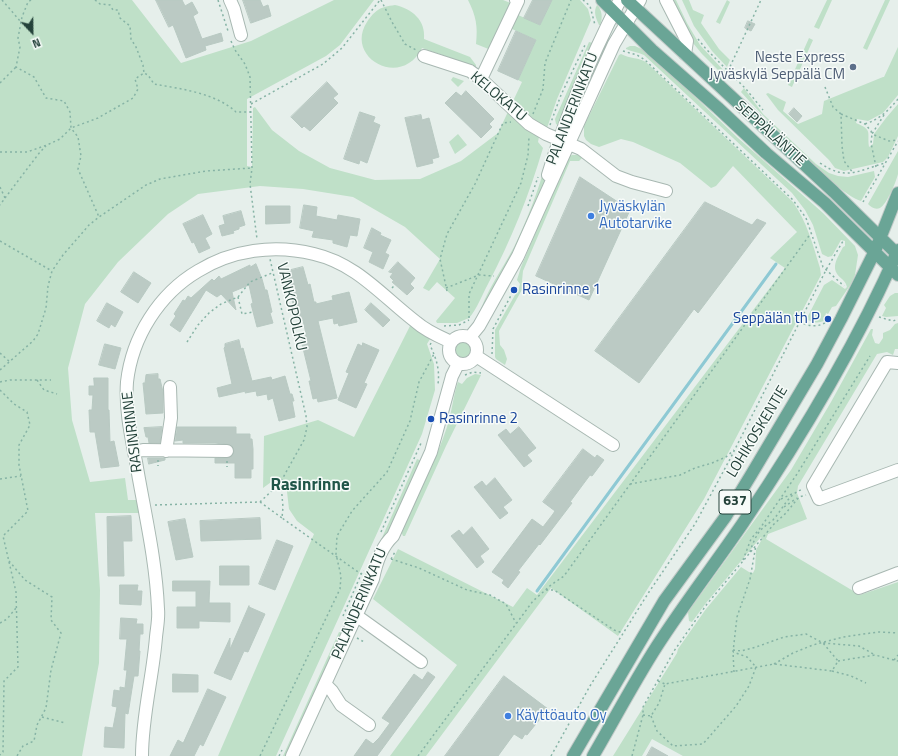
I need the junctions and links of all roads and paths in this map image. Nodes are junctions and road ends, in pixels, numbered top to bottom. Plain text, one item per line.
1 (2, 0) edge
2 (31, 0) edge
3 (95, 0) edge
4 (218, 0) edge
5 (230, 0) edge
6 (381, 0) edge
7 (516, 0) edge
8 (571, 0) edge
9 (583, 0) edge
10 (602, 0) edge
11 (620, 0) edge
12 (666, 0) edge
13 (761, 0) edge
14 (634, 3) edge
15 (614, 12) junction
16 (21, 22) junction
17 (626, 25) junction
18 (228, 32) dead end
19 (603, 33) junction
20 (236, 37) joint
21 (698, 39) dead end
22 (614, 44) junction
23 (421, 53) joint
24 (685, 54) junction
25 (16, 66) junction
26 (728, 71) junction
27 (144, 73) junction
28 (481, 79) junction
29 (0, 83) edge
30 (825, 88) dead end
31 (898, 99) edge
32 (251, 104) junction
33 (251, 112) junction
34 (766, 114) dead end
35 (841, 114) junction
36 (884, 115) junction
37 (515, 122) dead end
38 (529, 124) junction
39 (865, 124) junction
40 (71, 128) junction
41 (872, 134) junction
42 (898, 140) edge
43 (564, 142) junction
44 (47, 145) junction
45 (0, 152) edge
46 (820, 163) dead end
47 (885, 164) junction
48 (876, 167) junction
49 (252, 168) junction
50 (853, 172) junction
51 (0, 187) edge
52 (666, 191) dead end
53 (898, 193) edge
54 (6, 198) junction
55 (864, 202) dead end
56 (0, 205) edge
57 (99, 217) junction
58 (811, 233) junction
59 (880, 237) junction
60 (0, 241) edge
61 (843, 242) dead end
62 (258, 250) junction
63 (875, 251) junction
64 (898, 253) edge
65 (826, 270) junction
66 (52, 271) junction
67 (894, 271) edge
68 (272, 272) junction
69 (479, 275) junction
70 (494, 276) dead end
71 (844, 286) dead end
72 (446, 288) junction
73 (515, 288) dead end
74 (447, 291) dead end
75 (238, 297) junction
76 (253, 312) dead end
77 (877, 316) dead end
78 (469, 318) dead end
79 (828, 319) dead end
80 (898, 319) edge
81 (799, 322) junction
82 (470, 337) junction
83 (187, 342) dead end
84 (451, 342) junction
85 (0, 353) edge
86 (434, 354) dead end
87 (476, 356) junction
88 (870, 356) dead end
89 (10, 362) junction
90 (898, 363) edge
91 (458, 364) junction
92 (489, 364) junction
93 (0, 370) edge
94 (452, 376) junction
95 (37, 380) junction
96 (51, 380) dead end
97 (0, 382) edge
98 (170, 386) dead end
99 (0, 390) edge
100 (57, 394) dead end
101 (613, 445) dead end
102 (735, 448) junction
103 (166, 450) junction
104 (227, 451) dead end
105 (134, 452) junction
106 (898, 470) edge
107 (21, 476) junction
108 (0, 478) edge
109 (280, 484) junction
110 (630, 484) junction
111 (816, 492) junction
112 (795, 493) junction
113 (799, 497) junction
114 (780, 500) junction
115 (260, 502) junction
116 (144, 505) junction
117 (782, 508) junction
118 (282, 518) junction
119 (0, 533) edge
120 (1, 536) edge
121 (757, 544) junction
122 (749, 554) junction
123 (336, 556) junction
124 (389, 558) dead end
125 (8, 559) junction
126 (742, 562) junction
127 (898, 573) edge
128 (361, 574) dead end
129 (859, 588) dead end
130 (546, 590) junction
131 (16, 608) junction
132 (357, 616) junction
133 (0, 623) edge
134 (516, 624) junction
135 (898, 633) edge
136 (623, 634) junction
137 (823, 643) junction
138 (733, 651) junction
139 (875, 655) junction
140 (898, 655) edge
141 (894, 660) junction
142 (898, 660) edge
143 (838, 661) junction
144 (421, 662) dead end
145 (774, 664) junction
146 (756, 667) junction
147 (832, 671) junction
148 (734, 672) junction
149 (658, 681) junction
150 (866, 683) dead end
151 (325, 684) junction
152 (665, 684) junction
153 (643, 715) junction
154 (651, 716) junction
155 (42, 717) junction
156 (65, 723) dead end
157 (369, 725) dead end
158 (0, 755) edge
159 (17, 756) edge
160 (142, 756) edge
161 (260, 756) edge
162 (292, 756) edge
163 (418, 756) edge
164 (551, 756) edge
165 (573, 756) edge
166 (593, 756) edge
167 (632, 756) edge

1 - 16 path
2 - 16 path
3 - 27 path
4 - 18 path
5 - 20 street
6 - 23 path
6 - 32 path
7 - 28 street
8 - 38 path
9 - 19 path
10 - 15 main road, SEPPÄLÄNTIE
11 - 15 street, PALANDERINKATU
12 - 24 street
13 - 26 path
14 - 17 street, PALANDERINKATU
14 - 24 main road, SEPPÄLÄNTIE
15 - 17 main road, SEPPÄLÄNTIE
15 - 19 street, PALANDERINKATU
16 - 25 path
17 - 22 street, PALANDERINKATU
17 - 63 main road, SEPPÄLÄNTIE
19 - 43 street, PALANDERINKATU
20 - 32 path, VANKOPOLKU
21 - 26 path
22 - 43 street, PALANDERINKATU
22 - 58 path
23 - 28 street, KELOKATU
24 - 59 main road, SEPPÄLÄNTIE
25 - 29 path
25 - 40 path
26 - 34 path
27 - 33 path
27 - 40 path
28 - 38 street, KELOKATU
30 - 35 path
31 - 36 path
32 - 33 path, VANKOPOLKU
33 - 49 path, VANKOPOLKU
35 - 39 path
35 - 50 path
36 - 39 path
36 - 41 path
37 - 72 path
38 - 43 street, KELOKATU
38 - 69 path
39 - 41 path
40 - 44 path
40 - 57 path
41 - 42 path
41 - 48 path
42 - 47 path
43 - 52 street, KELOKATU
43 - 82 street, PALANDERINKATU
44 - 45 path
44 - 54 path
46 - 50 path
47 - 48 path
47 - 55 path
48 - 50 path
49 - 57 path
49 - 62 path, VANKOPOLKU
51 - 54 path
53 - 59 main road, LOHIKOSKENTIE / 637
54 - 56 path
57 - 66 path
58 - 65 path
58 - 110 path
59 - 63 main road, LOHIKOSKENTIE / 637
59 - 64 main road, SEPPÄLÄNTIE
60 - 66 path
61 - 65 path
62 - 68 path, VANKOPOLKU
62 - 84 street, RASINRINNE
62 - 105 street, RASINRINNE
63 - 67 main road, SEPPÄLÄNTIE
63 - 165 main road, LOHIKOSKENTIE / 637
64 - 67 main road, 637
65 - 71 path
65 - 81 path
66 - 89 path
67 - 166 main road, 637
68 - 75 path
68 - 109 path, VANKOPOLKU
69 - 70 path
69 - 72 path
69 - 78 path
72 - 74 path
73 - 92 path
75 - 76 path
75 - 83 path
77 - 80 path
79 - 81 path
81 - 102 path
82 - 84 street
82 - 87 street
84 - 91 street
85 - 89 path
86 - 123 path
87 - 91 street
87 - 92 street
88 - 114 path
89 - 93 path
90 - 111 street
91 - 94 street, PALANDERINKATU
92 - 94 path
92 - 101 street
94 - 132 street, PALANDERINKATU
95 - 96 path
95 - 97 path
95 - 100 path
98 - 103 street
99 - 107 path
102 - 110 path
102 - 136 path
103 - 104 street
103 - 105 street
105 - 116 street, RASINRINNE
106 - 111 street
107 - 108 path
107 - 120 path
109 - 115 path, VANKOPOLKU
109 - 118 path
110 - 130 path
111 - 112 path
111 - 113 path
112 - 114 path
112 - 117 path
113 - 117 path
113 - 121 path
114 - 126 path
115 - 116 path
115 - 118 path
116 - 160 street, RASINRINNE
117 - 122 path
118 - 123 path
119 - 120 path
120 - 125 path
121 - 122 path
121 - 138 path
122 - 126 path
123 - 128 path
123 - 161 path
124 - 134 path
125 - 131 path
125 - 155 path
126 - 149 path
127 - 129 street
130 - 134 path
130 - 136 path
131 - 133 path
131 - 158 path
132 - 144 street
132 - 151 street, PALANDERINKATU
134 - 163 path
135 - 137 path
136 - 164 path
137 - 138 path
137 - 139 path
137 - 143 path
137 - 145 path
138 - 146 path
138 - 148 path
139 - 141 path
139 - 143 path
140 - 141 path
141 - 142 path
143 - 147 path
145 - 146 path
145 - 147 path
146 - 148 path
146 - 154 path
147 - 150 path
148 - 152 path
149 - 152 path
149 - 153 path
151 - 157 street
151 - 162 street, PALANDERINKATU
152 - 154 path
153 - 154 path
153 - 167 path
155 - 156 path
155 - 159 path

